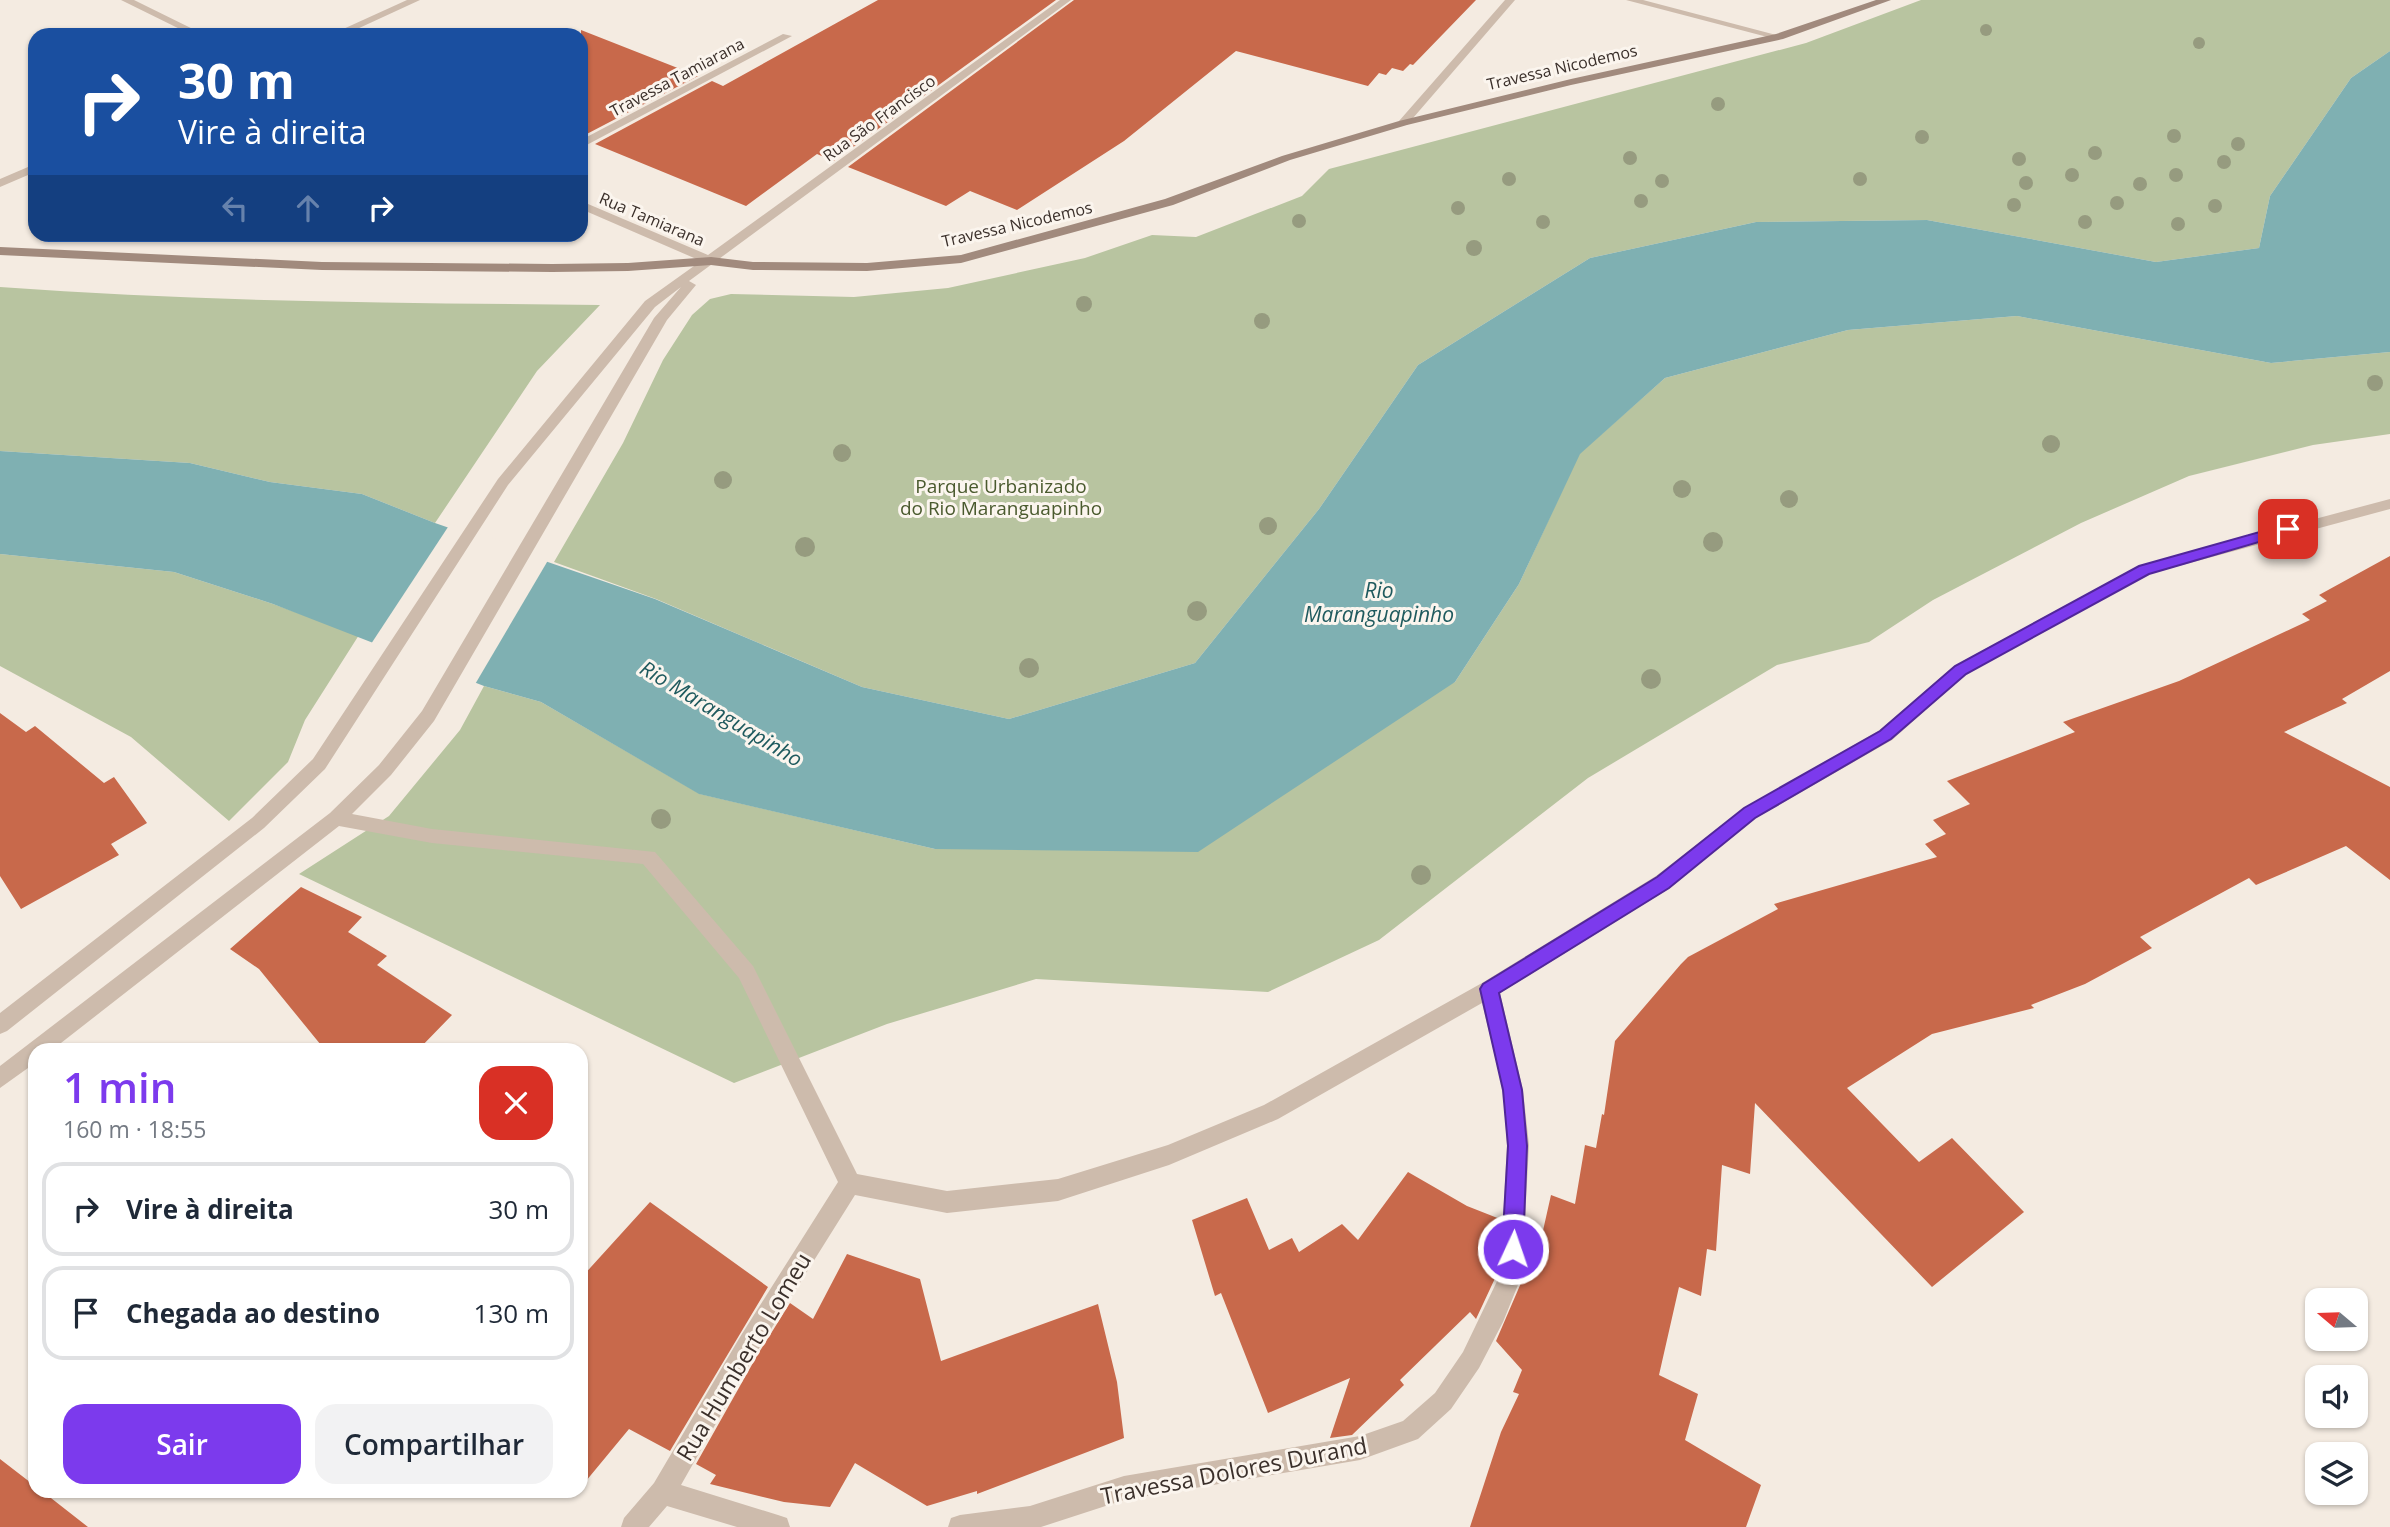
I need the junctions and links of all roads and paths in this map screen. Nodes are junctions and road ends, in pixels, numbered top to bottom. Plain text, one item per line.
1 (125, 0) edge
2 (415, 0) edge
3 (1066, 0) edge
4 (1510, 0) edge
5 (1631, 0) edge
6 (1886, 0) edge
7 (185, 28) edge
8 (351, 28) edge
9 (787, 36) dead end
10 (1779, 37) junction
11 (1403, 123) junction
12 (588, 141) edge
13 (28, 171) edge
14 (0, 183) edge
15 (588, 208) edge
16 (0, 251) edge
17 (711, 261) junction
18 (2390, 504) edge
19 (336, 817) junction
20 (1489, 989) junction
21 (0, 1025) edge
22 (45, 1043) edge
23 (28, 1056) edge
24 (0, 1078) edge
25 (849, 1183) junction
26 (663, 1492) junction
27 (633, 1527) edge
28 (778, 1527) edge
29 (960, 1527) edge

1 - 7 street
2 - 8 street
3 - 17 street, Rua São Francisco
4 - 11 street
5 - 10 street
6 - 10 main road, Travessa Nicodemos
9 - 12 street, Travessa Tamiarana
10 - 11 main road, Travessa Nicodemos
11 - 17 main road, Travessa Nicodemos
13 - 14 street
15 - 17 street, Rua Tamiarana
16 - 17 main road, Travessa Nicodemos
17 - 19 street
17 - 21 street
18 - 20 street
19 - 22 street
19 - 25 street
20 - 25 street
20 - 29 street, Travessa Dolores Durand
23 - 24 street
25 - 26 street, Rua Humberto Lomeu
26 - 27 street, Rua Humberto Lomeu
26 - 28 street

